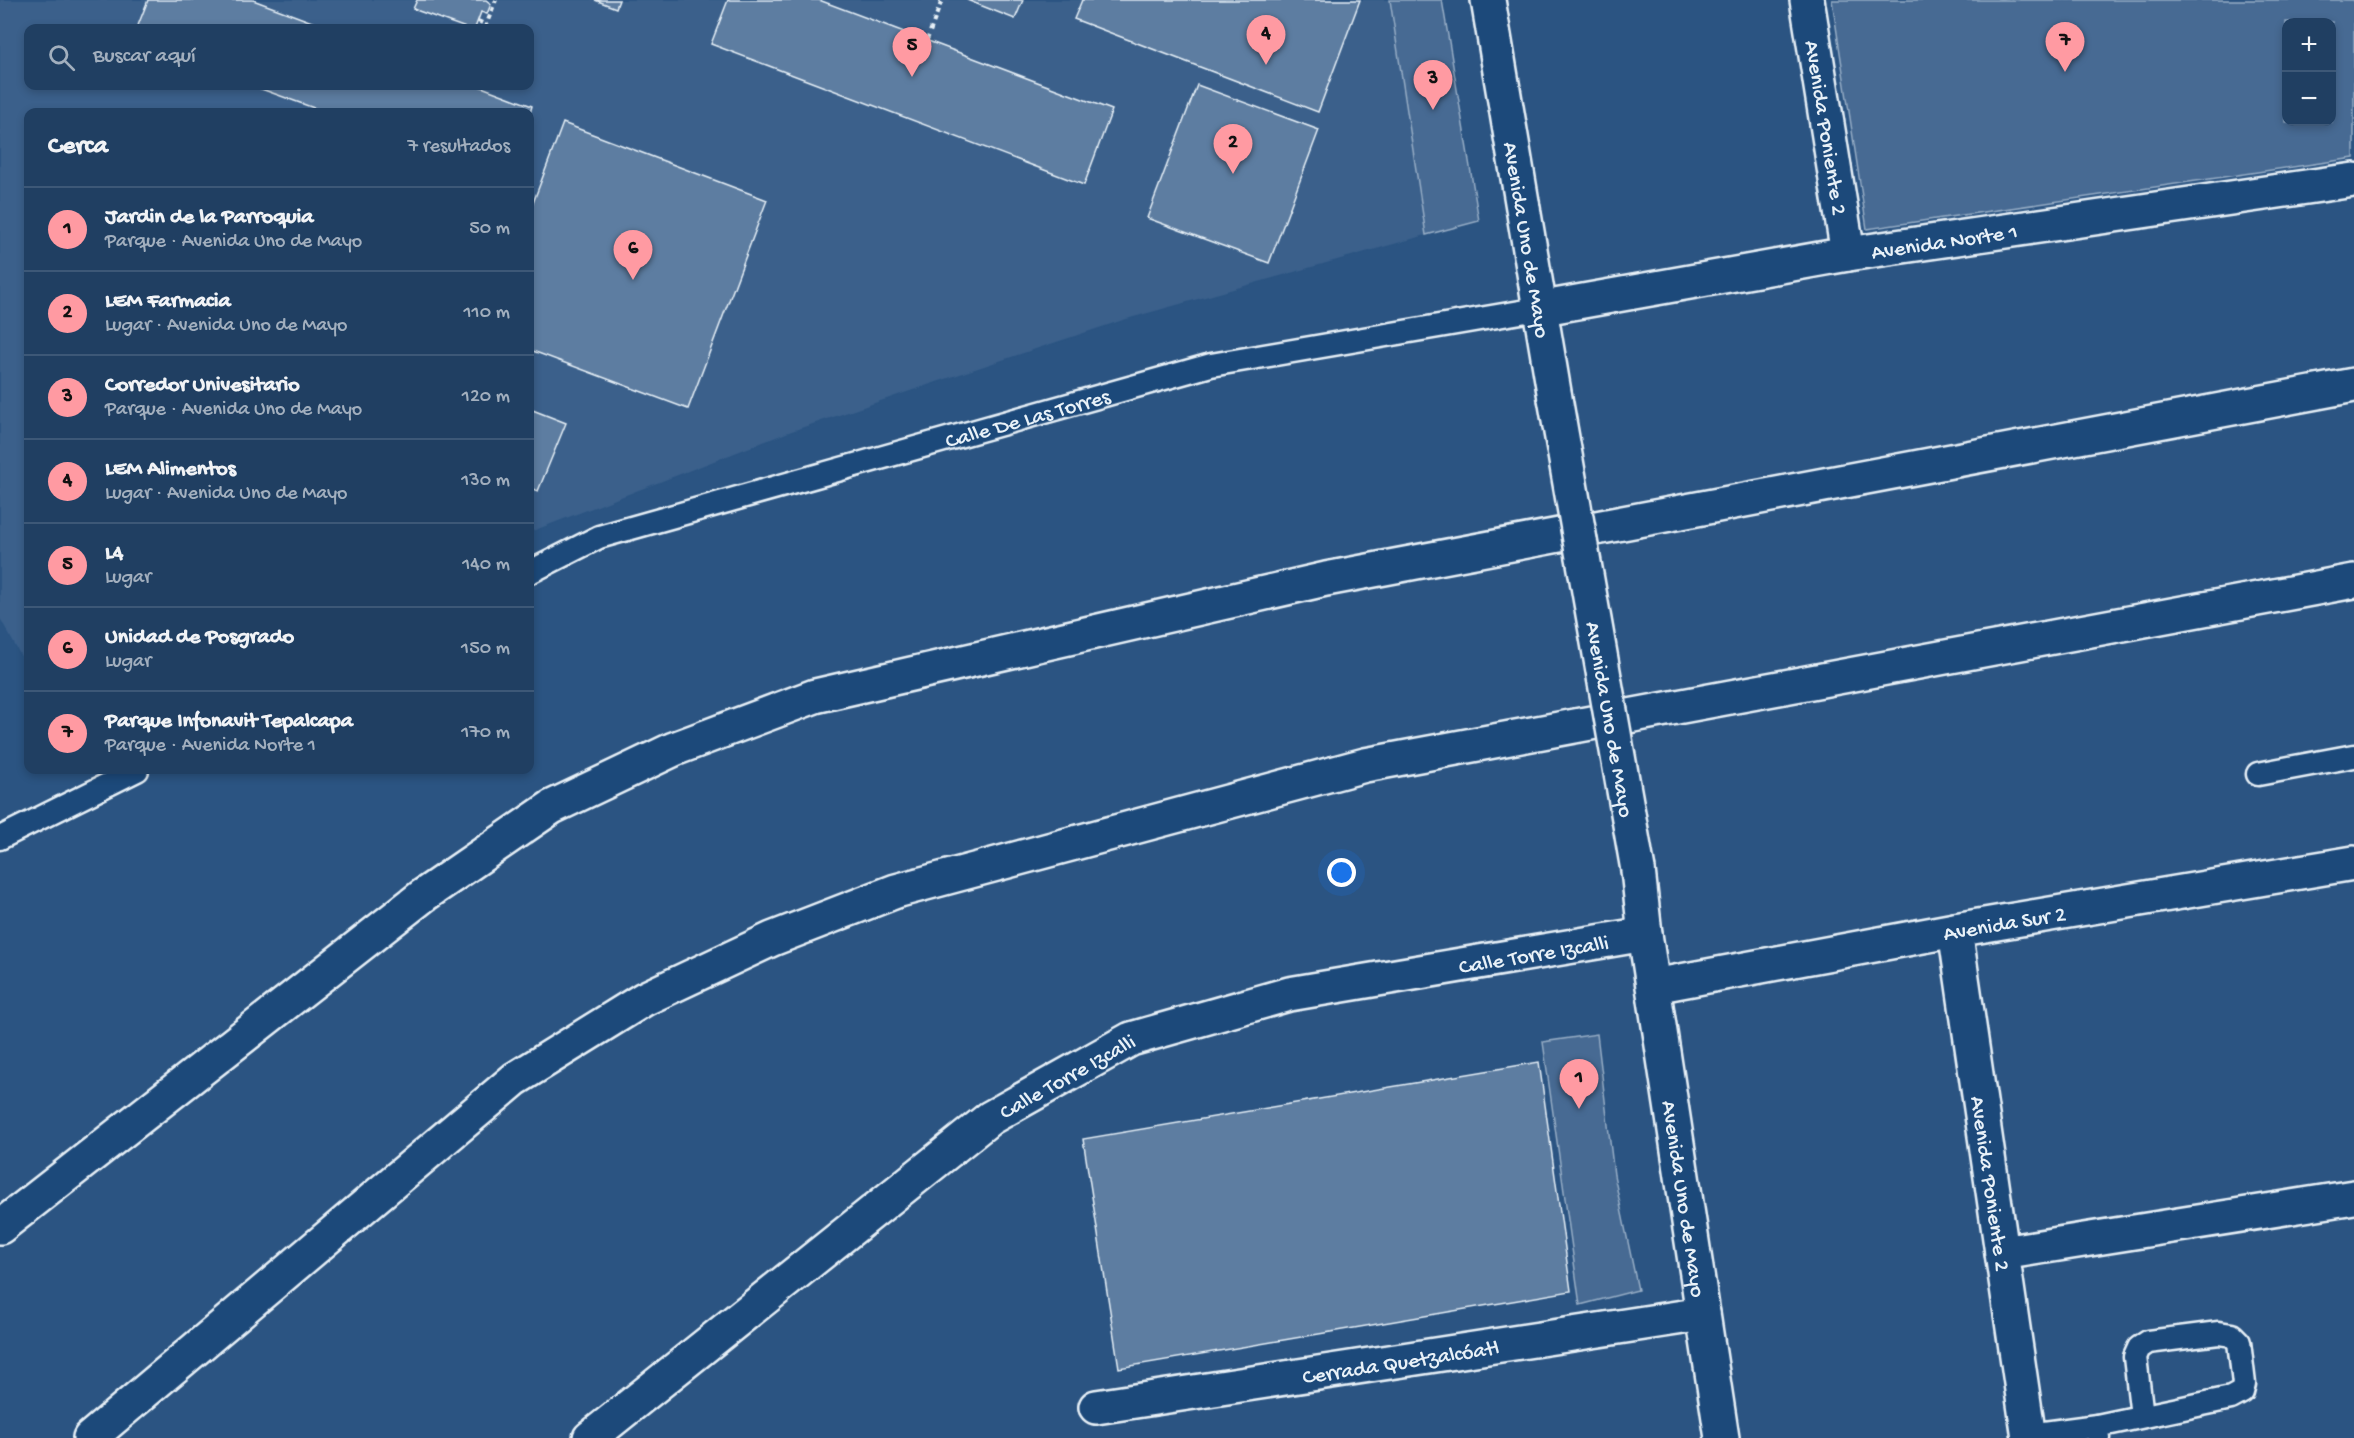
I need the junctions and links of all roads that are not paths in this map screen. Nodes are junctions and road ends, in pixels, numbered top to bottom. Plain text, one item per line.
1 (1488, 0) edge
2 (1807, 0) edge
3 (2354, 180) edge
4 (1848, 254) junction
5 (1538, 309) junction
6 (2354, 385) edge
7 (534, 570) edge
8 (2354, 581) edge
9 (2354, 756) edge
10 (128, 774) edge
11 (2258, 774) dead end
12 (0, 838) edge
13 (2354, 862) edge
14 (1955, 930) junction
15 (1645, 934) junction
16 (1653, 986) junction
17 (2354, 1197) edge
18 (0, 1227) edge
19 (2002, 1254) junction
20 (1703, 1314) junction
21 (1096, 1407) dead end
22 (2142, 1416) junction
23 (2098, 1432) edge
24 (2029, 1437) edge
25 (90, 1438) edge
26 (590, 1438) edge
27 (1722, 1438) edge

1 - 5 main road, Avenida Uno de Mayo
2 - 4 main road, Avenida Poniente 2
3 - 4 main road, Avenida Norte 1
4 - 5 main road, Avenida Norte 1
5 - 7 lane, Calle De Las Torres
5 - 15 main road, Avenida Uno de Mayo, bridge
6 - 18 main road
8 - 25 main road
9 - 11 lane
10 - 12 lane
13 - 14 main road, Avenida Sur 2
14 - 16 main road, Avenida Sur 2
14 - 19 main road, Avenida Poniente 2
15 - 16 main road, Avenida Uno de Mayo
15 - 26 main road, Calle Torre Izcalli
16 - 20 main road, Avenida Uno de Mayo
17 - 19 main road
19 - 24 main road, Avenida Poniente 2
20 - 21 main road, Cerrada Quetzalcóatl
20 - 27 main road, Avenida Uno de Mayo
22 - 22 lane
22 - 23 lane
23 - 24 lane

